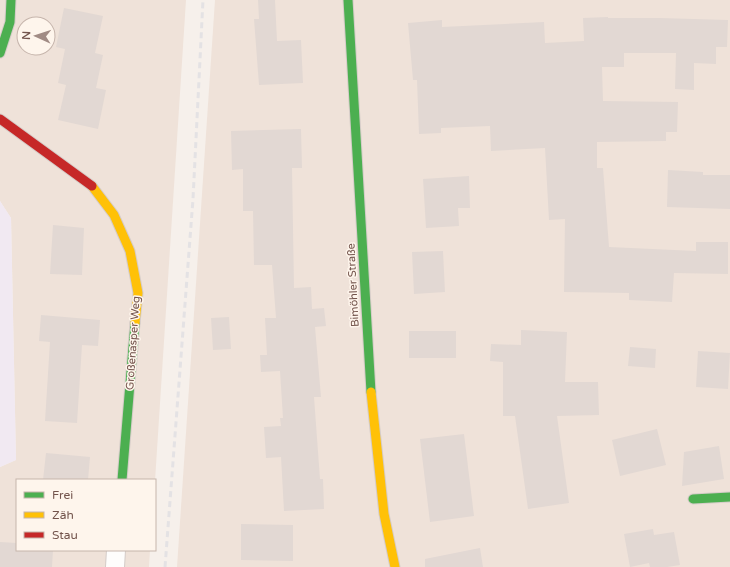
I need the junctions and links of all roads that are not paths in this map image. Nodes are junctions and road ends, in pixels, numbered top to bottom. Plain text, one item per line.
1 (11, 0) edge
2 (348, 0) edge
3 (0, 53) edge
4 (0, 119) edge
5 (122, 479) edge
6 (730, 496) edge
7 (693, 499) dead end
8 (116, 551) edge
9 (115, 567) edge
10 (394, 567) edge

1 - 3 street
2 - 10 street, Bimöhler Straße
4 - 5 street, Großenasper Weg
6 - 7 street
8 - 9 street

